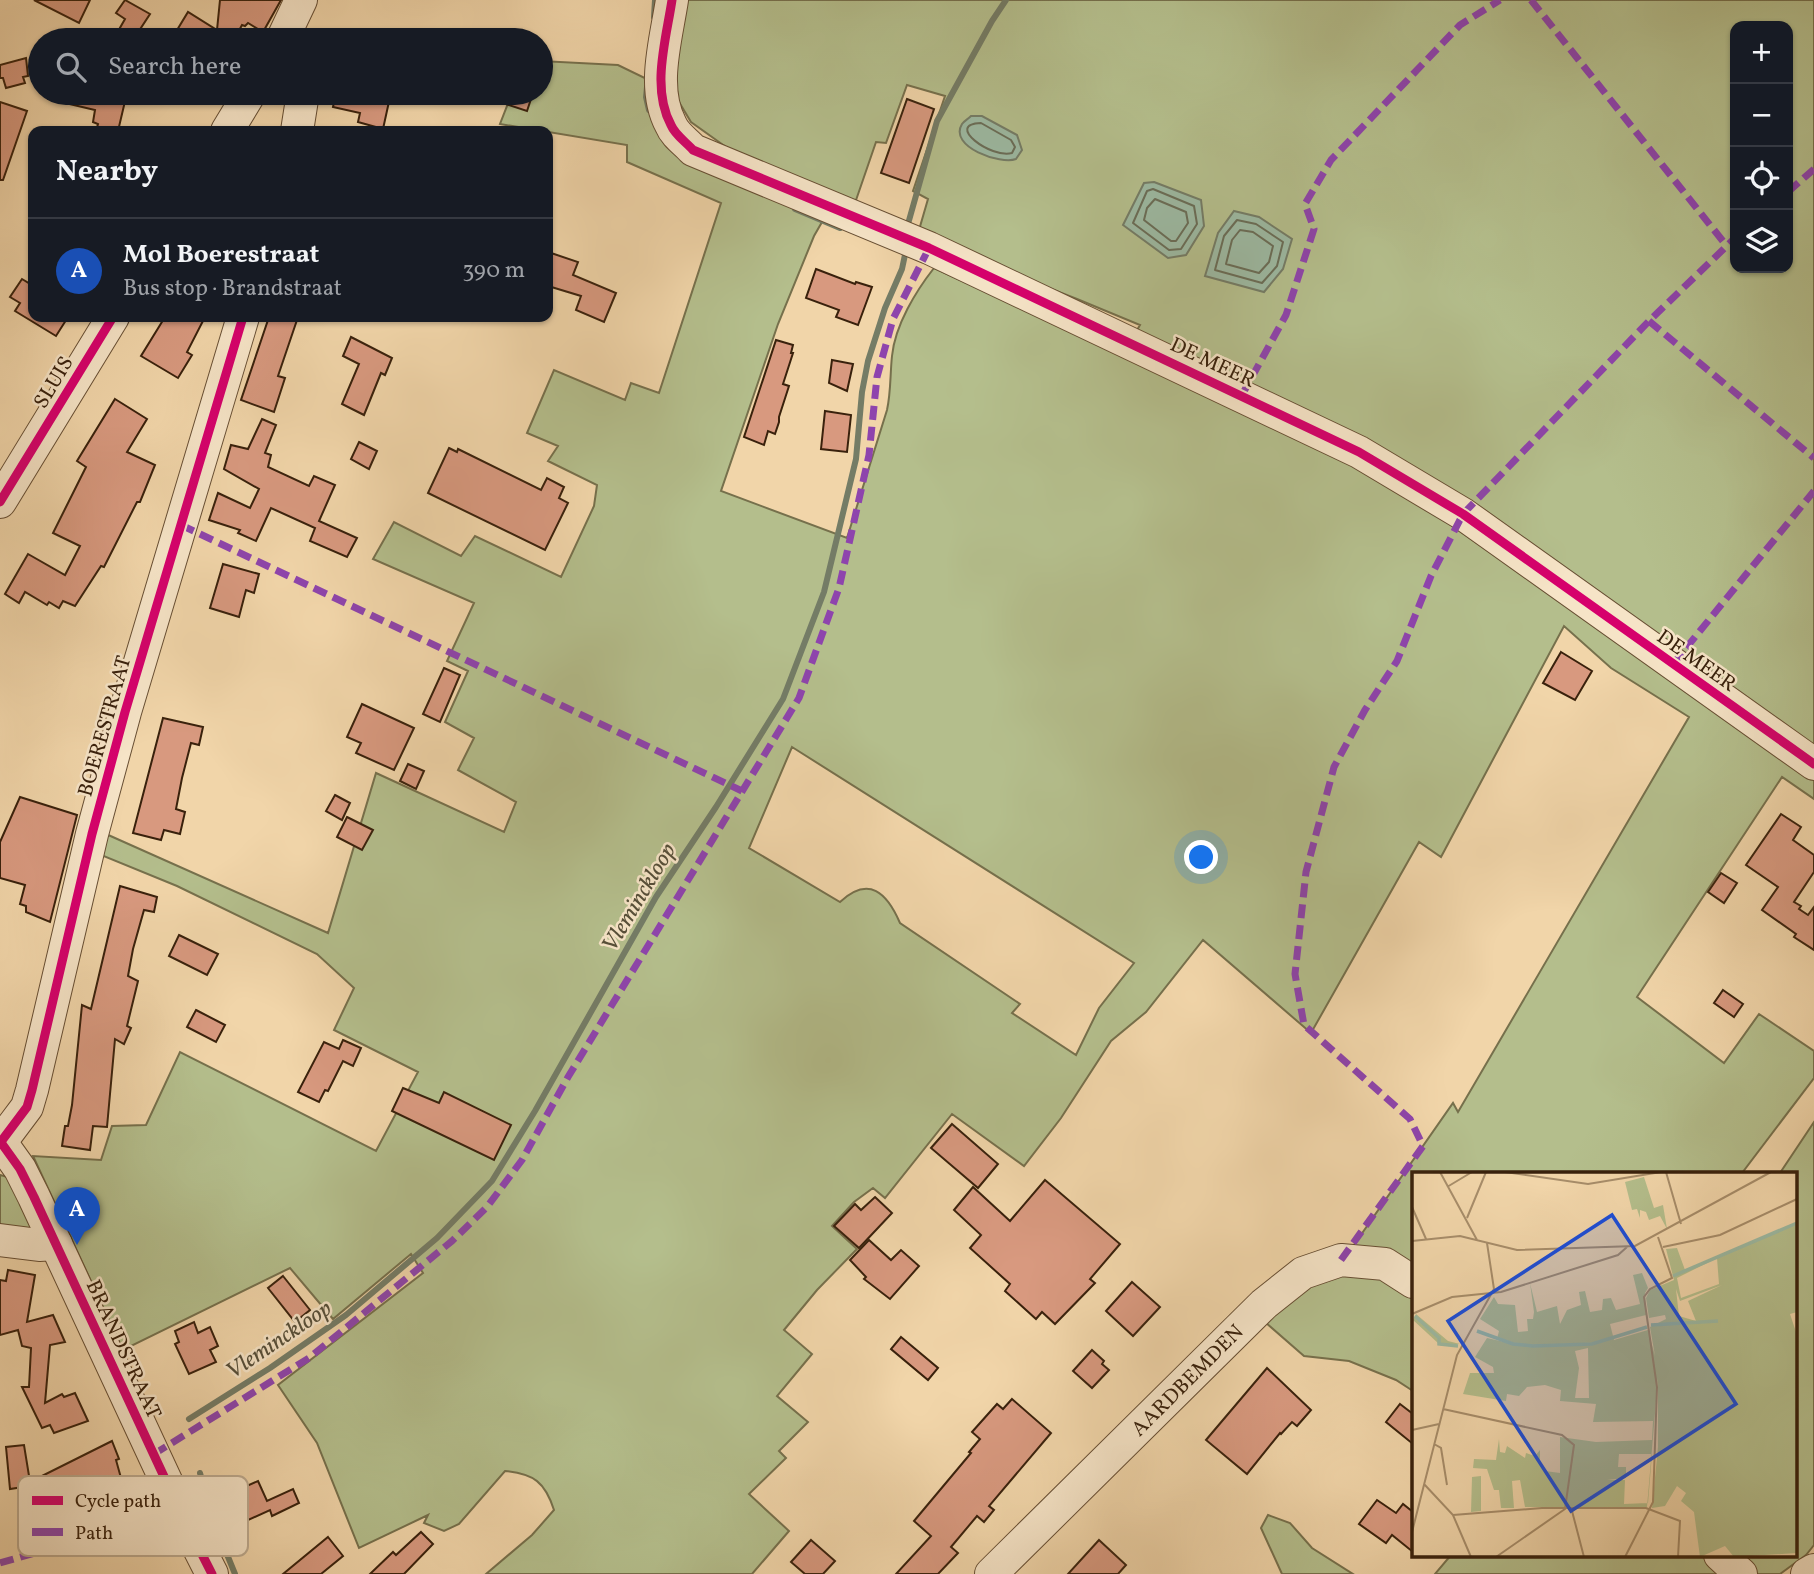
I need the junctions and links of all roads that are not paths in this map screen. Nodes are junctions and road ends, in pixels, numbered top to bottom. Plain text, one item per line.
1 (301, 0) edge
2 (672, 0) edge
3 (288, 28) edge
4 (243, 105) edge
5 (301, 105) edge
6 (230, 126) edge
7 (298, 126) edge
8 (110, 322) edge
9 (242, 322) edge
10 (0, 502) edge
11 (1814, 764) edge
12 (0, 1142) edge
13 (0, 1240) edge
14 (56, 1244) junction
15 (1412, 1281) edge
16 (164, 1476) edge
17 (203, 1556) edge
18 (1721, 1556) edge
19 (1814, 1570) edge
20 (212, 1574) edge
21 (991, 1574) edge
22 (1741, 1574) edge
23 (1807, 1574) edge

1 - 3 street
2 - 11 street, DE MEER
4 - 6 street
5 - 7 street
8 - 10 street, SLUIS
9 - 12 street, BOERESTRAAT
12 - 14 street, BRANDSTRAAT
13 - 14 street
14 - 16 street, BRANDSTRAAT
15 - 21 street, AARDBEMDEN
17 - 20 street, BRANDSTRAAT
18 - 22 street
19 - 23 street

